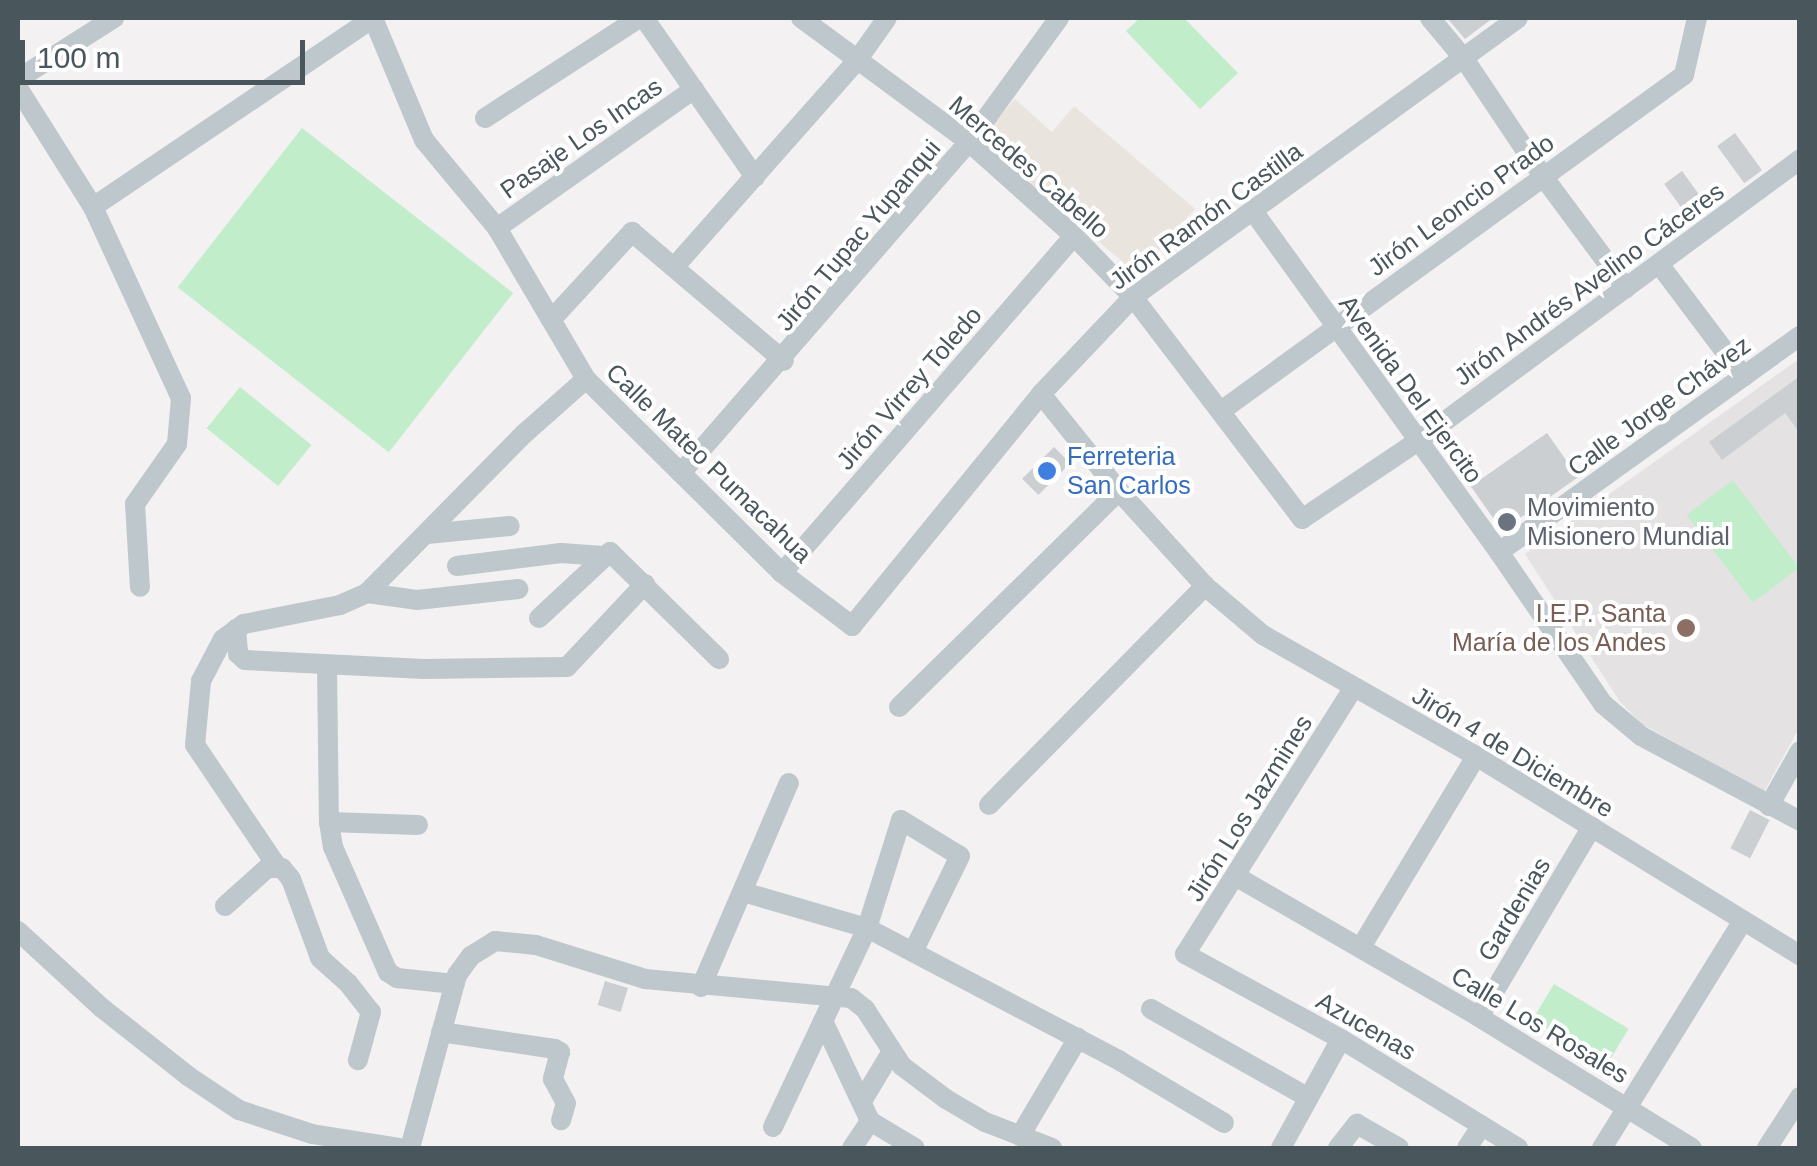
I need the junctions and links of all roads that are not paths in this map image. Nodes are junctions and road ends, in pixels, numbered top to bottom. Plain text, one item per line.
1 (114, 18) edge
2 (372, 18) edge
3 (642, 18) edge
4 (801, 18) edge
5 (887, 18) edge
6 (1059, 18) edge
7 (1430, 18) edge
8 (1518, 18) edge
9 (1696, 18) edge
10 (858, 59) junction
11 (1465, 60) junction
12 (18, 79) edge
13 (18, 88) edge
14 (694, 89) junction
15 (486, 118) dead end
16 (969, 142) junction
17 (1800, 159) edge
18 (1542, 176) junction
19 (755, 177) junction
20 (93, 208) junction
21 (1253, 211) junction
22 (497, 228) junction
23 (1074, 236) junction
24 (1658, 264) junction
25 (676, 265) junction
26 (1626, 288) junction
27 (1132, 296) junction
28 (552, 320) junction
29 (1334, 329) junction
30 (1800, 336) edge
31 (784, 361) junction
32 (1744, 377) junction
33 (586, 379) junction
34 (1041, 394) junction
35 (1221, 411) junction
36 (1418, 441) junction
37 (682, 473) junction
38 (1118, 492) junction
39 (1309, 518) joint
40 (510, 526) dead end
41 (427, 534) junction
42 (1500, 552) junction
43 (602, 556) junction
44 (456, 566) dead end
45 (782, 573) junction
46 (646, 584) junction
47 (1205, 586) junction
48 (140, 587) dead end
49 (518, 589) dead end
50 (367, 593) junction
51 (539, 618) dead end
52 (844, 624) joint
53 (236, 629) junction
54 (719, 660) dead end
55 (327, 666) junction
56 (1354, 688) junction
57 (900, 706) dead end
58 (1800, 751) edge
59 (1476, 756) junction
60 (789, 783) dead end
61 (989, 805) dead end
62 (1769, 806) junction
63 (1800, 821) edge
64 (329, 822) junction
65 (418, 825) dead end
66 (1592, 826) junction
67 (272, 868) junction
68 (1238, 877) junction
69 (742, 892) junction
70 (225, 906) dead end
71 (1742, 921) junction
72 (866, 928) junction
73 (18, 931) edge
74 (1361, 947) junction
75 (913, 952) junction
76 (1185, 954) joint
77 (1800, 955) edge
78 (454, 984) junction
79 (701, 986) junction
80 (835, 996) junction
81 (1151, 1010) dead end
82 (1479, 1017) junction
83 (824, 1022) junction
84 (441, 1032) junction
85 (1078, 1038) junction
86 (1340, 1038) junction
87 (891, 1053) junction
88 (358, 1060) dead end
89 (1307, 1097) junction
90 (1800, 1097) edge
91 (862, 1101) junction
92 (1627, 1108) junction
93 (560, 1120) dead end
94 (870, 1121) junction
95 (1224, 1123) dead end
96 (1482, 1125) junction
97 (773, 1127) dead end
98 (1020, 1136) junction
99 (318, 1142) edge
100 (398, 1148) edge
101 (410, 1148) edge
102 (852, 1148) edge
103 (915, 1148) edge
104 (1052, 1148) edge
105 (1282, 1148) edge
106 (1338, 1148) edge
107 (1399, 1148) edge
108 (1468, 1148) edge
109 (1518, 1148) edge
110 (1602, 1148) edge
111 (1692, 1148) edge
112 (1768, 1148) edge

1 - 12 street
2 - 20 street
2 - 22 street, Calle Mateo Pumacahua
3 - 14 street
3 - 15 street
4 - 10 street, Mercedes Cabello
5 - 10 street
6 - 16 street, Jirón Tupac Yupanqui
7 - 11 street
8 - 11 street, Jirón Ramón Castilla
9 - 18 street, Jirón Leoncio Prado
10 - 16 street, Mercedes Cabello
10 - 19 street
11 - 18 street
11 - 21 street, Jirón Ramón Castilla
13 - 20 street
14 - 19 street
14 - 22 street, Pasaje Los Incas
16 - 23 street, Mercedes Cabello
16 - 31 street, Jirón Tupac Yupanqui
17 - 24 street, Jirón Andrés Avelino Cáceres
18 - 26 street
18 - 29 street, Jirón Leoncio Prado
19 - 25 street
20 - 48 street
21 - 27 street, Jirón Ramón Castilla
21 - 29 street, Avenida Del Ejercito
22 - 28 street, Calle Mateo Pumacahua
23 - 27 street, Mercedes Cabello
23 - 45 street, Jirón Virrey Toledo
24 - 26 street, Jirón Andrés Avelino Cáceres
24 - 32 street
25 - 28 street
25 - 31 street
26 - 36 street, Jirón Andrés Avelino Cáceres
27 - 34 street, Jirón Ramón Castilla
27 - 35 street, Mercedes Cabello
28 - 33 street, Calle Mateo Pumacahua
29 - 35 street, Jirón Leoncio Prado
29 - 36 street, Avenida Del Ejercito
30 - 32 street, Calle Jorge Chávez
31 - 37 street, Jirón Tupac Yupanqui
32 - 42 street, Calle Jorge Chávez
33 - 37 street, Calle Mateo Pumacahua
33 - 41 street
34 - 38 street, Jirón 4 de Diciembre
34 - 52 street, Jirón Ramón Castilla
35 - 39 street, Mercedes Cabello
36 - 39 street, Jirón Andrés Avelino Cáceres
36 - 42 street, Avenida Del Ejercito
37 - 45 street, Calle Mateo Pumacahua
38 - 47 street, Jirón 4 de Diciembre
38 - 57 street
40 - 41 street
41 - 50 street
42 - 62 street, Avenida Del Ejercito
43 - 44 street
43 - 46 street
43 - 51 street
45 - 52 street, Calle Mateo Pumacahua
46 - 54 street
46 - 55 street
47 - 56 street, Jirón 4 de Diciembre
47 - 61 street
49 - 50 street
50 - 53 street
53 - 55 street
53 - 67 street
55 - 64 street
56 - 59 street, Jirón 4 de Diciembre
56 - 68 street, Jirón Los Jazmines
58 - 62 street
59 - 66 street, Jirón 4 de Diciembre
59 - 74 street
60 - 69 street
62 - 63 street, Avenida Del Ejercito
64 - 65 street
64 - 78 street
66 - 71 street, Jirón 4 de Diciembre
66 - 82 street, Gardenias
67 - 70 street
67 - 88 street
68 - 74 street, Calle Los Rosales
68 - 76 street, Jirón Los Jazmines
69 - 72 street
69 - 79 street
71 - 77 street, Jirón 4 de Diciembre
71 - 92 street
72 - 75 street
72 - 75 street
72 - 80 street
73 - 99 street
74 - 82 street, Calle Los Rosales
75 - 85 street
76 - 86 street, Azucenas
78 - 79 street
78 - 84 street
79 - 80 street
80 - 83 street
80 - 87 street
81 - 89 street
82 - 92 street, Calle Los Rosales
83 - 91 street
83 - 97 street
84 - 93 street
84 - 101 street
85 - 95 street
85 - 98 street
86 - 89 street
86 - 96 street, Azucenas
87 - 91 street
87 - 98 street
89 - 105 street
90 - 112 street
91 - 94 street
92 - 110 street
92 - 111 street, Calle Los Rosales
94 - 102 street
94 - 103 street
96 - 108 street
96 - 109 street, Azucenas
98 - 104 street
99 - 100 street
106 - 107 street

